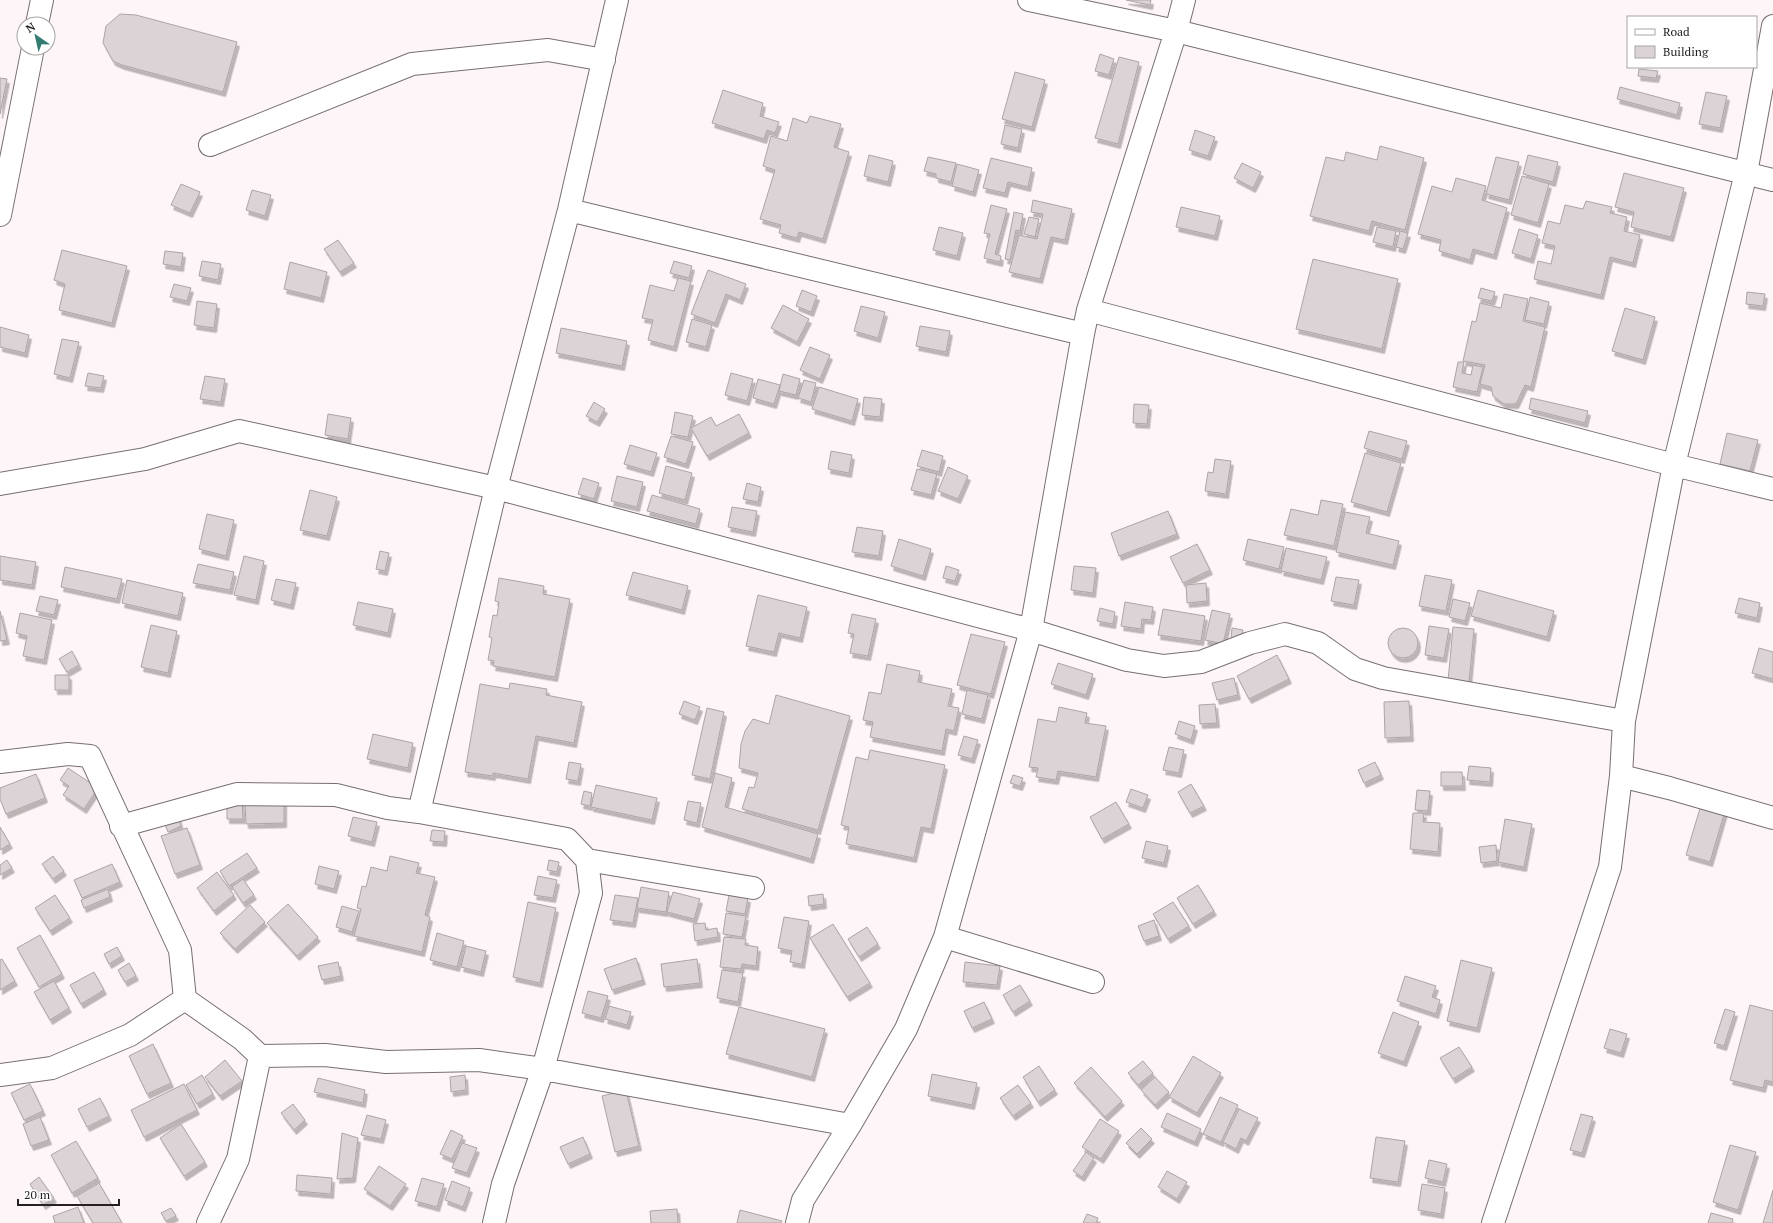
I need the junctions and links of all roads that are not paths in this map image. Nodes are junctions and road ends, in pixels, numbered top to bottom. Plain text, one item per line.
1 (42, 0) edge
2 (617, 0) edge
3 (1029, 0) edge
4 (1184, 0) edge
5 (39, 16) edge
6 (1773, 26) edge
7 (1176, 31) junction
8 (30, 56) edge
9 (604, 60) junction
10 (210, 144) dead end
11 (1746, 173) junction
12 (1773, 180) edge
13 (569, 210) junction
14 (0, 215) edge
15 (1088, 310) junction
16 (1082, 334) junction
17 (1674, 465) junction
18 (0, 484) edge
19 (496, 488) junction
20 (1773, 488) edge
21 (1031, 630) junction
22 (1624, 721) junction
23 (0, 762) edge
24 (1621, 776) junction
25 (419, 812) junction
26 (1773, 818) edge
27 (121, 826) junction
28 (587, 860) junction
29 (753, 888) dead end
30 (945, 937) junction
31 (1093, 982) dead end
32 (185, 999) junction
33 (260, 1056) junction
34 (543, 1069) junction
35 (0, 1075) edge
36 (850, 1125) junction
37 (208, 1223) edge
38 (494, 1223) edge
39 (797, 1223) edge
40 (1493, 1223) edge

1 - 5 street
2 - 9 street
3 - 7 street
4 - 7 street
6 - 11 street
7 - 11 street
7 - 15 street
8 - 14 street
9 - 10 street
9 - 13 street
11 - 12 street
11 - 17 street
13 - 16 street
13 - 19 street
15 - 16 street
15 - 17 street
16 - 21 street
17 - 20 street
17 - 22 street
18 - 19 street
19 - 21 street
19 - 25 street
21 - 22 street
21 - 30 street
22 - 24 street
23 - 27 street
24 - 26 street
24 - 40 street
25 - 27 street
25 - 28 street
27 - 32 street
28 - 29 street
28 - 34 street
30 - 31 street
30 - 36 street
32 - 33 street
32 - 35 street
33 - 34 street
33 - 37 street
34 - 36 street
34 - 38 street
36 - 39 street

